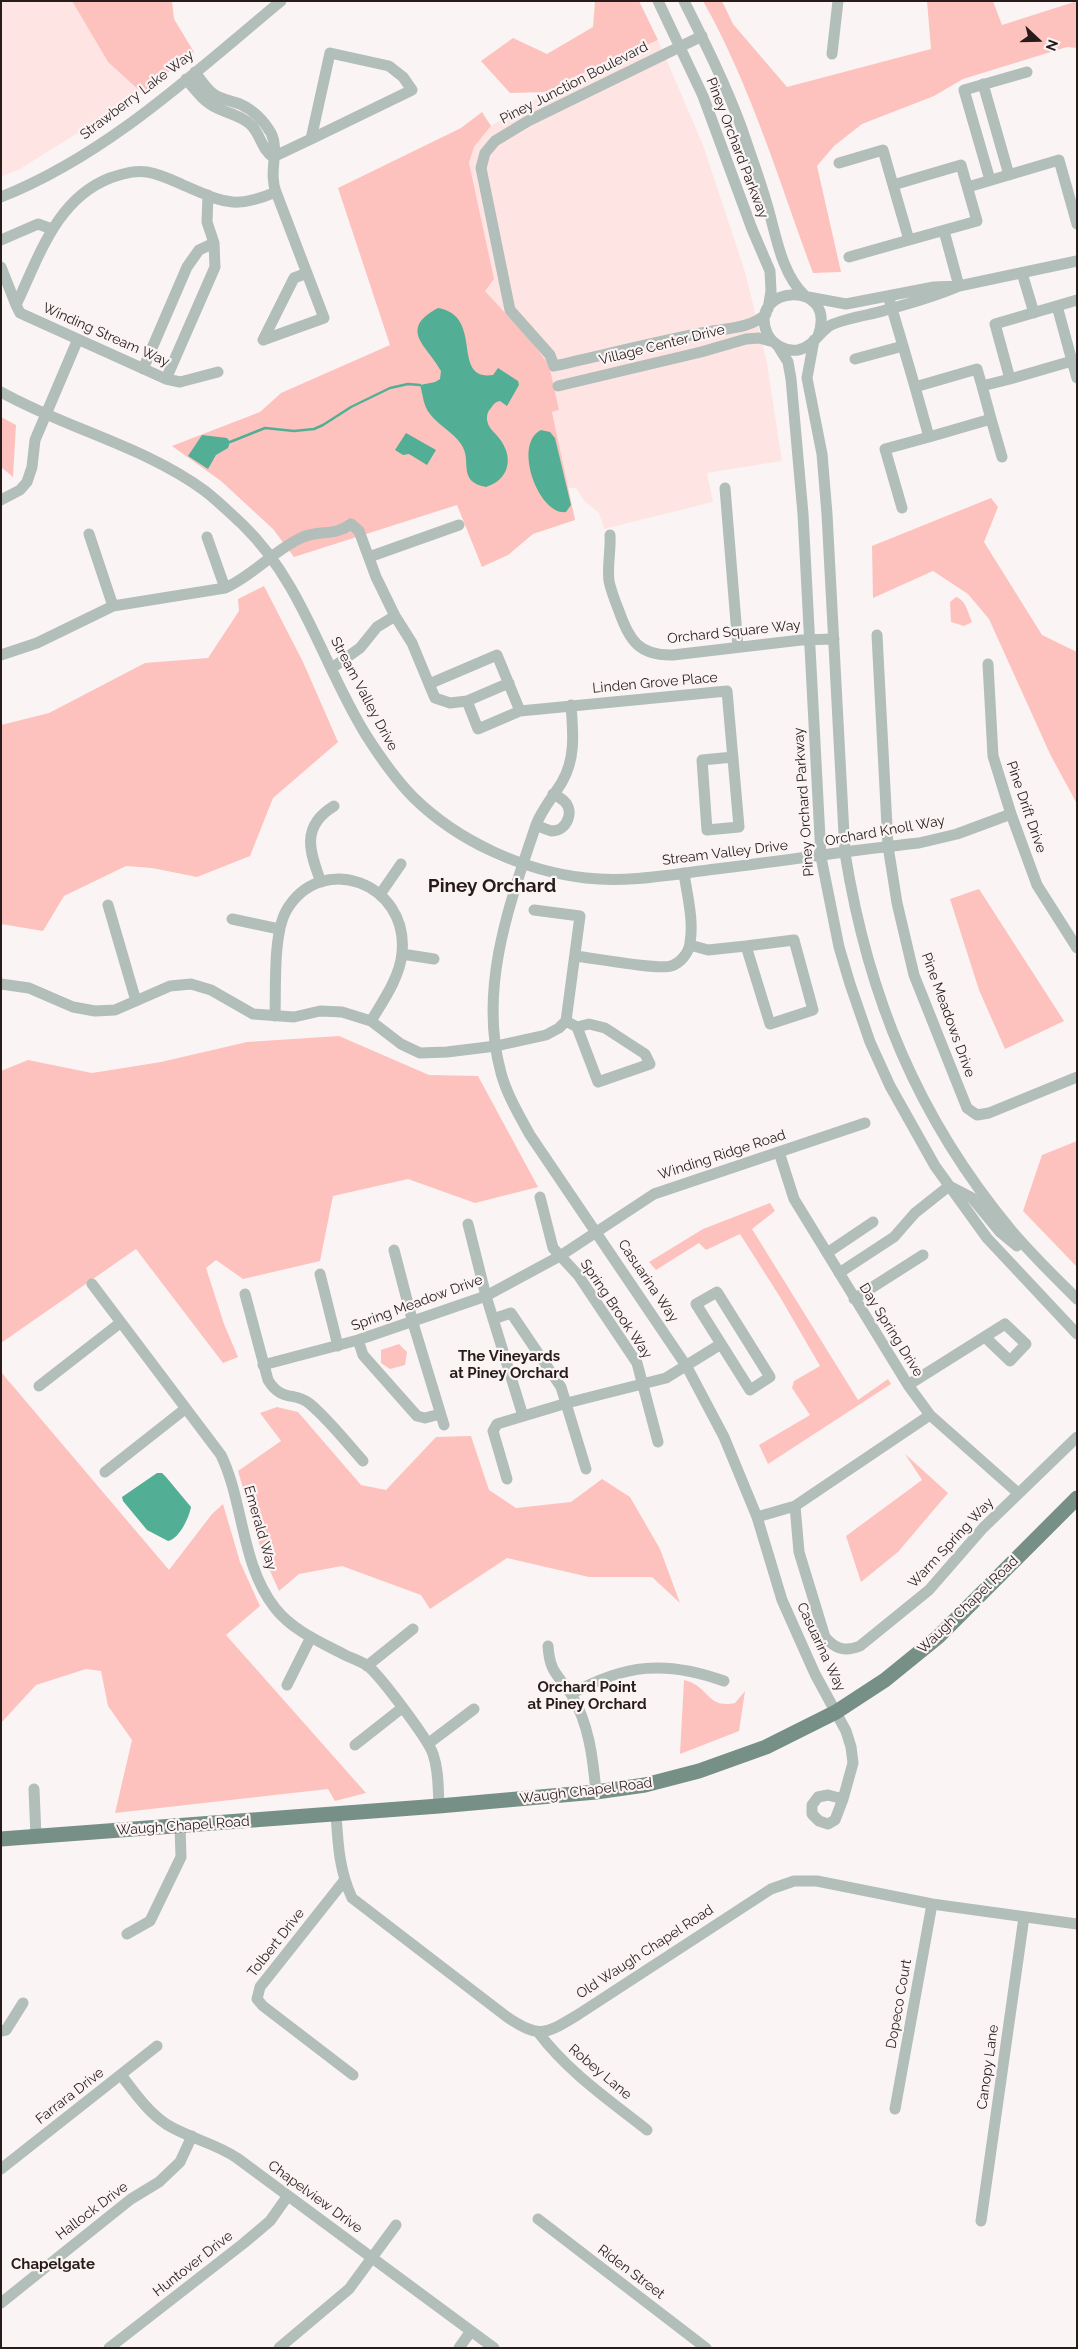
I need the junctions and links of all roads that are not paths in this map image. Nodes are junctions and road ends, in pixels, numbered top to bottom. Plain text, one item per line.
1 (281, 1) edge
2 (658, 1) edge
3 (684, 1) edge
4 (838, 1) edge
5 (702, 36) junction
6 (680, 46) junction
7 (832, 54) dead end
8 (1027, 72) dead end
9 (190, 76) junction
10 (984, 84) junction
11 (311, 139) junction
12 (273, 157) junction
13 (838, 163) dead end
14 (1009, 175) junction
15 (990, 180) junction
16 (893, 184) junction
17 (968, 187) junction
18 (276, 192) junction
19 (208, 195) junction
20 (1, 197) edge
21 (1075, 209) edge
22 (1077, 224) edge
23 (52, 229) junction
24 (944, 230) junction
25 (1, 240) edge
26 (909, 240) junction
27 (214, 243) junction
28 (849, 258) dead end
29 (1077, 261) edge
30 (1, 267) edge
31 (307, 273) junction
32 (1022, 273) junction
33 (959, 286) junction
34 (806, 296) junction
35 (889, 296) junction
36 (1077, 300) edge
37 (16, 305) junction
38 (1057, 306) junction
39 (892, 308) junction
40 (767, 311) junction
41 (1034, 313) junction
42 (816, 338) junction
43 (78, 339) junction
44 (776, 344) junction
45 (903, 346) junction
46 (855, 359) dead end
47 (1072, 361) junction
48 (554, 366) joint
49 (143, 369) junction
50 (218, 372) dead end
51 (1010, 378) junction
52 (1077, 378) edge
53 (166, 379) junction
54 (558, 386) dead end
55 (982, 386) junction
56 (914, 387) junction
57 (1, 392) edge
58 (46, 413) junction
59 (991, 419) junction
60 (928, 437) junction
61 (1002, 457) dead end
62 (724, 488) dead end
63 (1, 500) edge
64 (902, 508) dead end
65 (459, 526) dead end
66 (89, 534) dead end
67 (610, 534) dead end
68 (207, 537) dead end
69 (369, 557) junction
70 (272, 558) junction
71 (225, 588) junction
72 (113, 606) junction
73 (395, 616) junction
74 (877, 635) dead end
75 (810, 639) junction
76 (834, 639) junction
77 (738, 647) junction
78 (1, 654) edge
79 (988, 664) dead end
80 (332, 668) junction
81 (429, 684) junction
82 (509, 684) junction
83 (467, 701) junction
84 (571, 706) junction
85 (520, 711) junction
86 (733, 758) junction
87 (554, 794) junction
88 (334, 806) dead end
89 (1011, 814) junction
90 (536, 825) junction
91 (888, 846) junction
92 (845, 853) junction
93 (821, 857) junction
94 (523, 863) junction
95 (401, 864) dead end
96 (684, 873) junction
97 (321, 882) junction
98 (381, 893) junction
99 (108, 905) dead end
100 (534, 910) dead end
101 (232, 919) dead end
102 (279, 928) junction
103 (690, 945) junction
104 (746, 946) junction
105 (1077, 948) edge
106 (402, 954) junction
107 (575, 956) junction
108 (434, 959) dead end
109 (1, 984) edge
110 (136, 1001) junction
111 (275, 1016) junction
112 (371, 1021) junction
113 (566, 1021) junction
114 (576, 1027) junction
115 (496, 1046) junction
116 (1077, 1077) edge
117 (865, 1123) dead end
118 (779, 1152) junction
119 (948, 1186) junction
120 (540, 1197) dead end
121 (873, 1222) dead end
122 (468, 1224) dead end
123 (597, 1232) junction
124 (394, 1250) dead end
125 (827, 1253) junction
126 (922, 1255) dead end
127 (560, 1256) junction
128 (1034, 1256) junction
129 (839, 1273) junction
130 (320, 1274) dead end
131 (92, 1284) dead end
132 (245, 1294) dead end
133 (486, 1296) junction
134 (854, 1299) junction
135 (1077, 1299) edge
136 (493, 1319) junction
137 (120, 1323) junction
138 (412, 1323) junction
139 (1077, 1334) edge
140 (985, 1337) dead end
141 (358, 1340) junction
142 (721, 1344) junction
143 (338, 1346) junction
144 (264, 1365) junction
145 (687, 1367) junction
146 (642, 1383) junction
147 (908, 1385) junction
148 (39, 1386) dead end
149 (566, 1403) junction
150 (185, 1409) junction
151 (930, 1415) junction
152 (523, 1416) junction
153 (1077, 1437) edge
154 (658, 1442) dead end
155 (363, 1460) dead end
156 (586, 1469) dead end
157 (105, 1472) dead end
158 (507, 1479) dead end
159 (1018, 1493) junction
160 (1077, 1498) edge
161 (795, 1506) junction
162 (757, 1517) junction
163 (413, 1629) dead end
164 (311, 1637) junction
165 (548, 1646) dead end
166 (367, 1666) junction
167 (724, 1681) dead end
168 (287, 1685) dead end
169 (571, 1694) junction
170 (402, 1708) junction
171 (474, 1709) dead end
172 (836, 1712) junction
173 (429, 1743) junction
174 (355, 1745) dead end
175 (34, 1789) dead end
176 (596, 1792) junction
177 (843, 1799) dead end
178 (439, 1806) junction
179 (336, 1814) junction
180 (180, 1826) junction
181 (36, 1837) junction
182 (1, 1839) edge
183 (344, 1881) junction
184 (932, 1904) junction
185 (1024, 1916) junction
186 (1077, 1924) edge
187 (127, 1934) dead end
188 (23, 2003) dead end
189 (1, 2031) edge
190 (538, 2032) junction
191 (157, 2046) dead end
192 (121, 2075) junction
193 (353, 2075) dead end
194 (896, 2110) dead end
195 (648, 2130) dead end
196 (192, 2136) junction
197 (1, 2169) edge
198 (287, 2197) junction
199 (538, 2219) dead end
200 (981, 2221) dead end
201 (396, 2225) dead end
202 (373, 2258) junction
203 (1, 2303) edge
204 (471, 2331) junction
205 (109, 2348) edge
206 (279, 2348) edge
207 (459, 2348) edge
208 (494, 2348) edge
209 (706, 2348) edge

1 - 9 street, Strawberry Lake Way
2 - 6 street, Piney Orchard Parkway
3 - 5 street, Piney Orchard Parkway
4 - 7 street
5 - 6 street, Piney Junction Boulevard
5 - 34 street, Piney Orchard Parkway
6 - 40 street, Piney Orchard Parkway
6 - 48 street, Piney Junction Boulevard
8 - 10 street
9 - 12 street
9 - 20 street, Strawberry Lake Way
10 - 14 street
10 - 15 street
11 - 11 street
11 - 12 street
12 - 18 street
13 - 16 street
14 - 15 street
14 - 21 street
15 - 17 street
16 - 17 street
16 - 26 street
17 - 24 street
18 - 19 street
18 - 31 street
19 - 23 street
19 - 27 street
21 - 22 street
23 - 25 street
23 - 37 street
24 - 26 street
24 - 33 street
26 - 28 street
27 - 49 street
27 - 53 street
29 - 32 street
30 - 37 street
31 - 31 street
32 - 33 street
32 - 41 street
33 - 35 street
33 - 39 street
34 - 35 street
34 - 40 street
34 - 42 street, Piney Orchard Parkway
35 - 39 street
36 - 38 street
37 - 43 street, Winding Stream Way
38 - 41 street
38 - 47 street
39 - 42 street
39 - 45 street
40 - 44 street, Piney Orchard Parkway
40 - 48 street, Village Center Drive
41 - 51 street
42 - 44 street
42 - 76 street, Piney Orchard Parkway
43 - 49 street, Winding Stream Way
43 - 58 street
44 - 54 street, Village Center Drive
44 - 75 street, Piney Orchard Parkway
45 - 46 street
45 - 56 street
47 - 51 street
47 - 52 street
49 - 53 street, Winding Stream Way
50 - 53 street, Winding Stream Way
51 - 55 street
55 - 56 street
55 - 59 street
56 - 60 street
57 - 58 street, Stream Valley Drive
58 - 63 street
58 - 70 street, Stream Valley Drive
59 - 60 street
59 - 61 street
60 - 64 street
62 - 77 street
65 - 69 street
66 - 72 street
67 - 77 street, Orchard Square Way
68 - 71 street
69 - 70 street
69 - 73 street
70 - 71 street
70 - 80 street, Stream Valley Drive
71 - 72 street
72 - 78 street
73 - 80 street
73 - 81 street
74 - 91 street, Pine Meadows Drive
75 - 76 street, Orchard Square Way
75 - 77 street, Orchard Square Way
75 - 93 street, Piney Orchard Parkway
76 - 92 street, Piney Orchard Parkway
79 - 89 street, Pine Drift Drive
80 - 94 street, Stream Valley Drive
81 - 82 street
81 - 83 street
82 - 83 street
82 - 85 street
83 - 85 street, Linden Grove Place
84 - 85 street, Linden Grove Place
84 - 86 street, Linden Grove Place
84 - 87 street
86 - 86 street, Linden Grove Place
87 - 90 street
87 - 90 street
88 - 97 street
89 - 91 street, Orchard Knoll Way
89 - 105 street, Pine Drift Drive
90 - 94 street, Casuarina Way
91 - 92 street, Orchard Knoll Way
91 - 116 street, Pine Meadows Drive
92 - 93 street, Orchard Knoll Way
92 - 128 street, Piney Orchard Parkway
93 - 96 street, Stream Valley Drive
93 - 119 street, Piney Orchard Parkway
94 - 96 street, Stream Valley Drive
94 - 115 street, Casuarina Way
95 - 98 street
96 - 103 street
97 - 98 street
97 - 102 street
98 - 106 street
99 - 110 street
100 - 107 street
101 - 102 street
102 - 111 street
103 - 104 street
103 - 107 street
104 - 104 street
106 - 108 street
106 - 112 street
107 - 113 street
109 - 110 street
110 - 111 street
111 - 112 street
112 - 115 street
113 - 114 street
113 - 115 street
114 - 114 street
115 - 123 street, Casuarina Way
117 - 118 street, Winding Ridge Road
118 - 123 street, Winding Ridge Road
118 - 125 street, Day Spring Drive
119 - 128 street
119 - 129 street
119 - 139 street, Piney Orchard Parkway
120 - 127 street, Spring Brook Way
121 - 125 street
122 - 133 street
123 - 127 street, Spring Meadow Drive
123 - 145 street, Casuarina Way
124 - 138 street
125 - 129 street, Day Spring Drive
126 - 134 street
127 - 133 street, Spring Meadow Drive
127 - 146 street, Spring Brook Way
128 - 135 street, Piney Orchard Parkway
129 - 134 street, Day Spring Drive
130 - 143 street
131 - 137 street, Emerald Way
132 - 144 street
133 - 136 street
133 - 138 street, Spring Meadow Drive
134 - 147 street, Day Spring Drive
136 - 149 street
136 - 152 street
137 - 148 street
137 - 150 street, Emerald Way
138 - 141 street, Spring Meadow Drive
138 - 141 street
140 - 147 street
141 - 143 street, Spring Meadow Drive
142 - 142 street
142 - 145 street
143 - 144 street, Spring Meadow Drive
144 - 155 street
145 - 146 street
145 - 162 street, Casuarina Way
146 - 149 street
146 - 154 street, Spring Brook Way
147 - 151 street, Day Spring Drive
149 - 152 street
149 - 156 street
150 - 157 street
150 - 164 street, Emerald Way
151 - 159 street, Day Spring Drive
151 - 161 street
152 - 158 street
153 - 159 street, Warm Spring Way
159 - 161 street, Warm Spring Way
160 - 172 main road, Waugh Chapel Road
161 - 162 street
162 - 172 street, Casuarina Way
163 - 166 street
164 - 166 street, Emerald Way
164 - 168 street
165 - 169 street
166 - 170 street, Emerald Way
167 - 169 street
169 - 176 street
170 - 173 street, Emerald Way
170 - 174 street
171 - 173 street
172 - 176 main road, Waugh Chapel Road
172 - 177 street, Casuarina Way
173 - 178 street, Emerald Way
175 - 181 street
176 - 178 main road, Waugh Chapel Road
178 - 179 main road, Waugh Chapel Road
179 - 180 main road, Waugh Chapel Road
179 - 183 street
180 - 181 main road, Waugh Chapel Road
180 - 187 street
181 - 182 main road, Waugh Chapel Road
183 - 190 street
183 - 193 street, Tolbert Drive
184 - 185 street, Old Waugh Chapel Road
184 - 190 street, Old Waugh Chapel Road
184 - 194 street, Dopeco Court
185 - 186 street, Old Waugh Chapel Road
185 - 200 street, Canopy Lane
188 - 189 street
190 - 195 street, Robey Lane
191 - 192 street, Farrara Drive
192 - 196 street, Chapelview Drive
192 - 197 street, Farrara Drive
196 - 198 street, Chapelview Drive
196 - 203 street, Hallock Drive
198 - 202 street, Chapelview Drive
198 - 205 street, Huntover Drive
199 - 209 street, Riden Street
201 - 202 street
202 - 204 street, Chapelview Drive
202 - 206 street
204 - 207 street
204 - 208 street, Chapelview Drive

